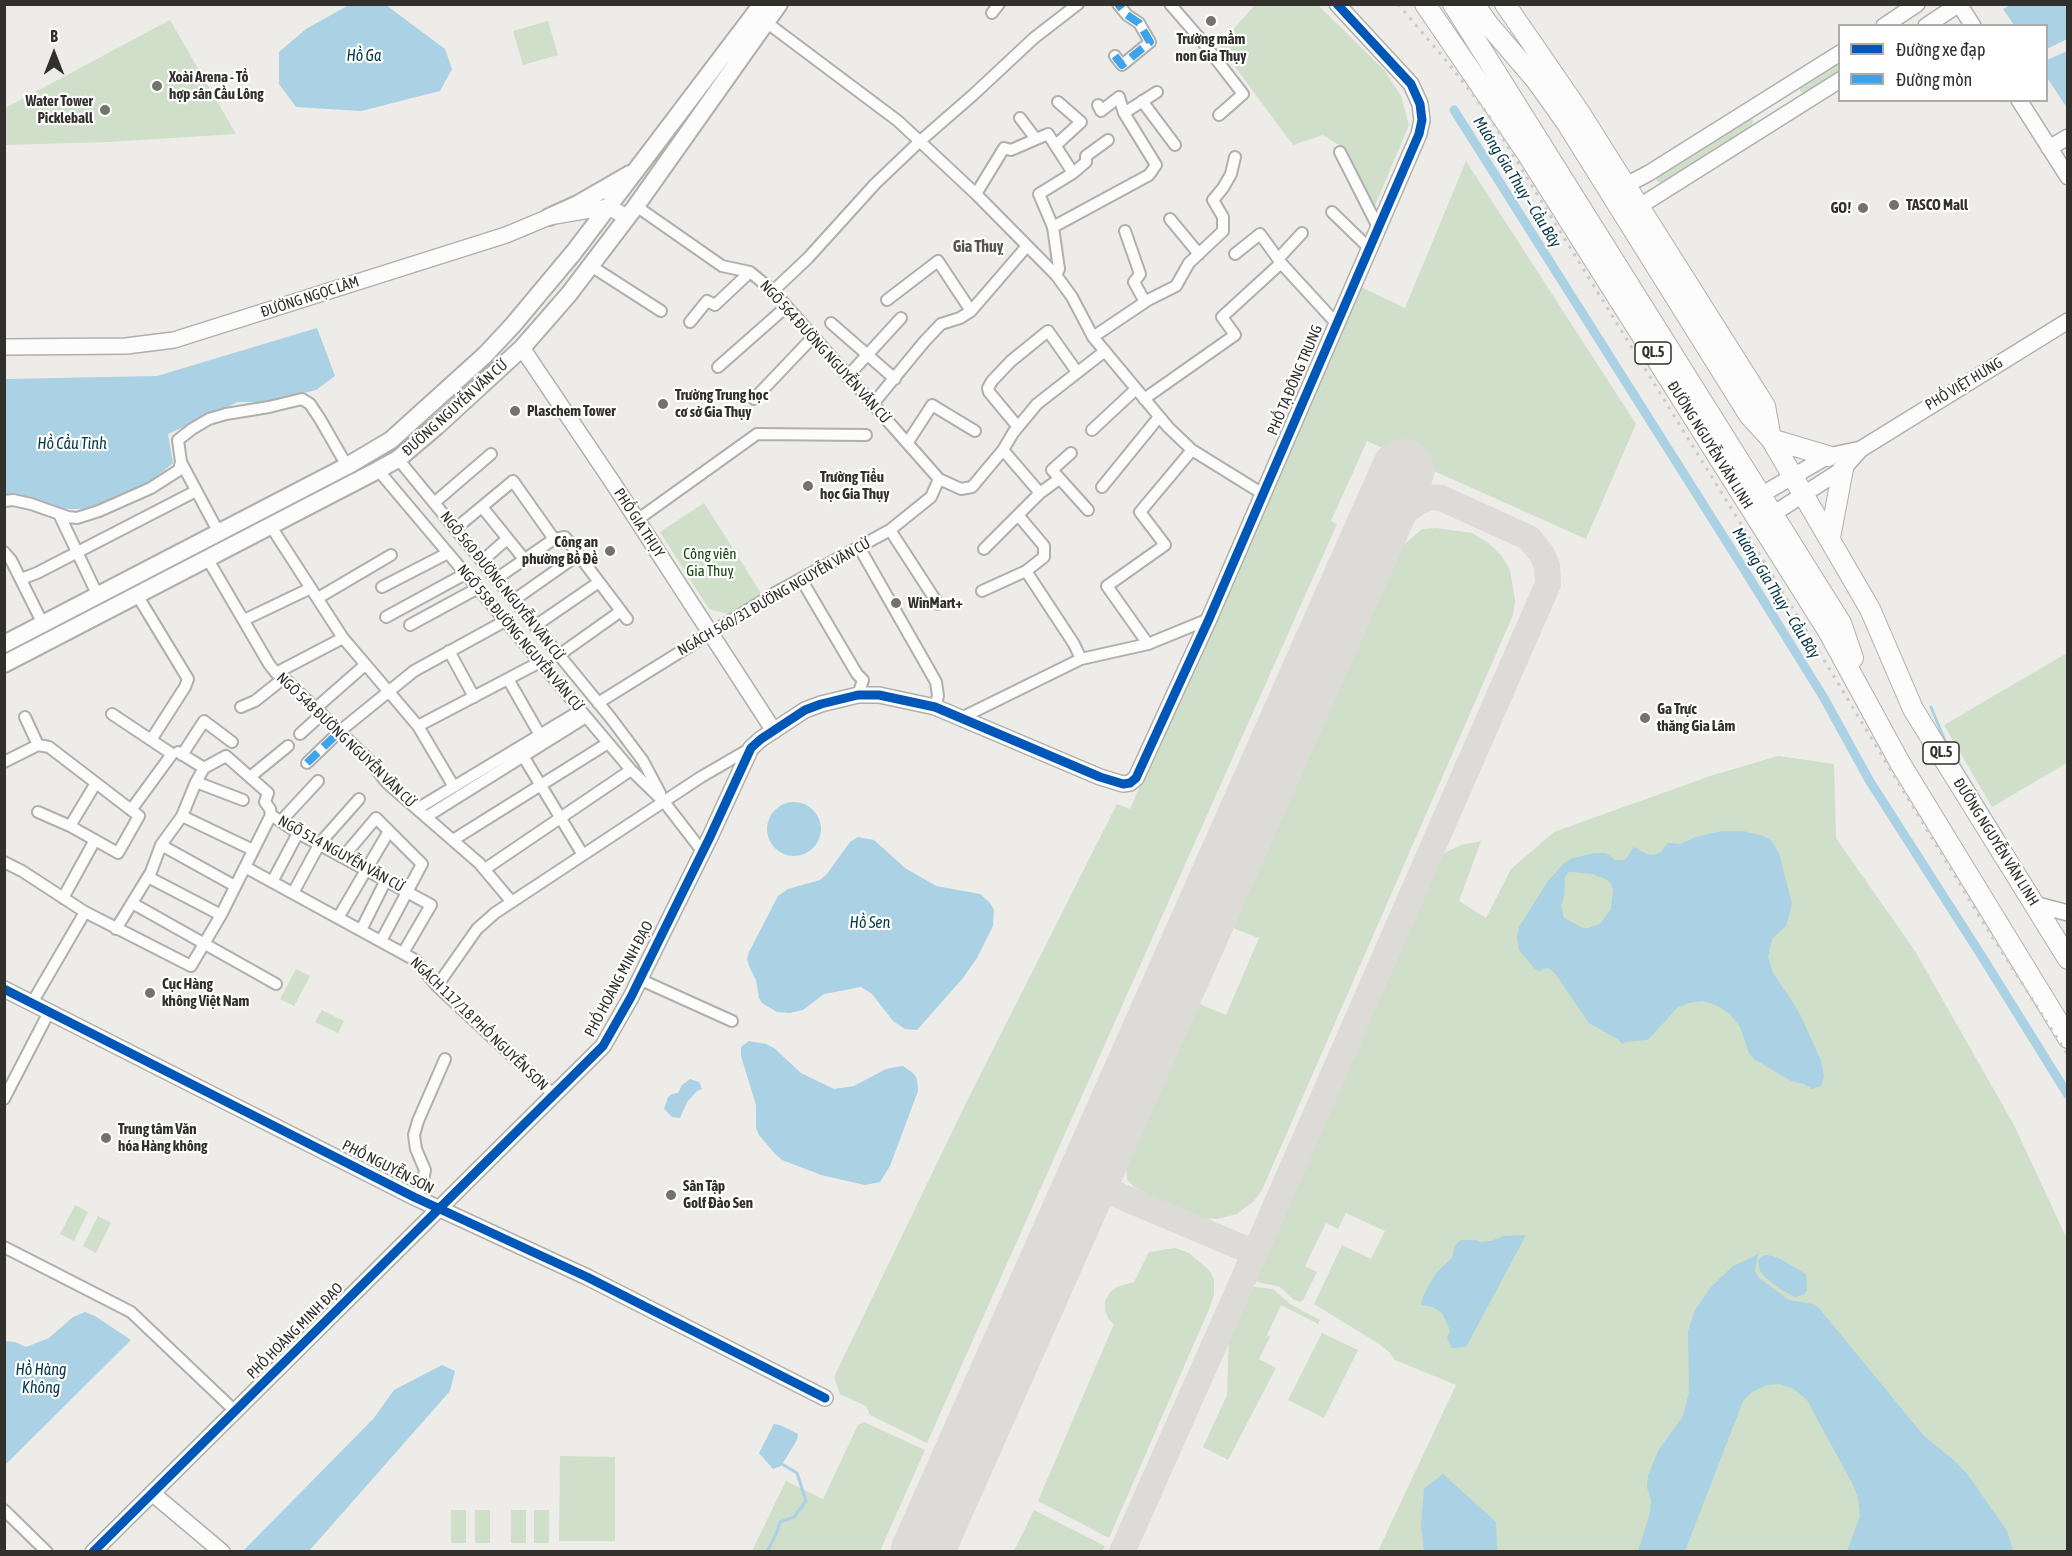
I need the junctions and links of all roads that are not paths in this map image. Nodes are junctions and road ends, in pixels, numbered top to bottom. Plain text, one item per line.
1 (762, 4) edge
2 (779, 4) edge
3 (1078, 4) edge
4 (1118, 4) edge
5 (1170, 4) edge
6 (1337, 4) edge
7 (1425, 4) edge
8 (1917, 4) edge
9 (1959, 4) edge
10 (1506, 6) edge
11 (1463, 9) edge
12 (766, 22) junction
13 (1887, 24) edge
14 (1929, 24) edge
15 (1971, 24) edge
16 (1838, 54) edge
17 (1115, 56) dead end
18 (1536, 80) junction
19 (1838, 81) edge
20 (1157, 92) dead end
21 (1771, 96) junction
22 (1142, 101) junction
23 (1058, 102) dead end
24 (2020, 102) edge
25 (1098, 105) dead end
26 (1124, 113) junction
27 (1219, 115) dead end
28 (1784, 115) junction
29 (1020, 118) dead end
30 (2067, 137) edge
31 (1036, 139) junction
32 (1108, 140) dead end
33 (919, 142) junction
34 (1056, 145) junction
35 (1175, 145) dead end
36 (2049, 148) junction
37 (1340, 152) dead end
38 (1235, 156) dead end
39 (636, 171) junction
40 (1073, 173) junction
41 (2067, 177) edge
42 (1618, 189) junction
43 (976, 194) junction
44 (608, 207) junction
45 (1632, 211) junction
46 (632, 212) junction
47 (1332, 212) dead end
48 (549, 217) junction
49 (1170, 219) dead end
50 (1053, 227) junction
51 (1378, 227) junction
52 (1125, 231) dead end
53 (1302, 232) dead end
54 (1027, 246) junction
55 (1369, 248) junction
56 (1199, 254) junction
57 (1235, 254) dead end
58 (1280, 261) junction
59 (591, 266) junction
60 (750, 272) junction
61 (1056, 275) junction
62 (773, 291) junction
63 (887, 300) dead end
64 (1145, 302) junction
65 (786, 307) junction
66 (662, 311) dead end
67 (971, 311) junction
68 (901, 318) dead end
69 (2067, 321) edge
70 (690, 322) dead end
71 (831, 323) dead end
72 (1336, 323) junction
73 (813, 337) junction
74 (1093, 337) junction
75 (4, 347) edge
76 (522, 348) junction
77 (1659, 348) junction
78 (1105, 351) junction
79 (868, 355) junction
80 (718, 367) dead end
81 (1077, 372) junction
82 (847, 377) junction
83 (895, 379) junction
84 (1136, 389) junction
85 (754, 399) dead end
86 (1144, 399) junction
87 (872, 405) junction
88 (1159, 417) junction
89 (1018, 427) junction
90 (975, 430) dead end
91 (1092, 430) dead end
92 (866, 435) dead end
93 (1771, 439) junction
94 (908, 442) junction
95 (1861, 449) junction
96 (1003, 450) junction
97 (1192, 450) junction
98 (1071, 453) dead end
99 (491, 454) dead end
100 (1828, 456) junction
101 (398, 459) junction
102 (181, 462) junction
103 (347, 466) junction
104 (1843, 469) junction
105 (378, 470) junction
106 (1793, 476) junction
107 (1059, 478) junction
108 (939, 479) junction
109 (1102, 487) dead end
110 (196, 491) junction
111 (1041, 494) junction
112 (1263, 494) junction
113 (1804, 494) junction
114 (1761, 495) junction
115 (4, 501) edge
116 (434, 503) junction
117 (482, 507) junction
118 (1088, 510) dead end
119 (59, 514) junction
120 (1773, 514) junction
121 (1018, 515) junction
122 (637, 520) junction
123 (270, 525) junction
124 (455, 529) junction
125 (890, 530) junction
126 (219, 533) junction
127 (507, 538) junction
128 (1830, 538) junction
129 (554, 539) junction
130 (859, 547) junction
131 (984, 549) dead end
132 (78, 552) junction
133 (448, 553) junction
134 (391, 555) dead end
135 (578, 555) junction
136 (207, 558) junction
137 (524, 560) junction
138 (482, 561) junction
139 (8, 562) edge
140 (1026, 571) junction
141 (465, 573) junction
142 (21, 579) junction
143 (496, 579) junction
144 (801, 579) junction
145 (599, 582) junction
146 (382, 587) dead end
147 (311, 588) junction
148 (478, 588) junction
149 (982, 591) dead end
150 (137, 595) junction
151 (98, 596) junction
152 (318, 598) junction
153 (514, 600) junction
154 (938, 604) dead end
155 (386, 617) dead end
156 (244, 620) junction
157 (1209, 620) junction
158 (505, 621) junction
159 (43, 624) junction
160 (410, 626) dead end
161 (535, 626) junction
162 (709, 633) junction
163 (343, 638) junction
164 (4, 644) edge
165 (1148, 644) junction
166 (449, 651) junction
167 (559, 655) junction
168 (1081, 659) junction
169 (540, 663) junction
170 (4, 664) edge
171 (365, 665) junction
172 (280, 675) junction
173 (508, 680) junction
174 (388, 692) junction
175 (858, 695) junction
176 (474, 697) junction
177 (598, 703) junction
178 (241, 707) dead end
179 (935, 707) junction
180 (1870, 709) junction
181 (319, 711) junction
182 (112, 714) dead end
183 (584, 714) junction
184 (25, 717) dead end
185 (961, 718) junction
186 (418, 726) junction
187 (774, 730) junction
188 (340, 731) junction
189 (300, 734) dead end
190 (540, 735) junction
191 (151, 740) junction
192 (232, 742) dead end
193 (608, 743) junction
194 (38, 745) junction
195 (288, 746) dead end
196 (751, 748) junction
197 (521, 752) junction
198 (177, 754) junction
199 (4, 762) edge
200 (307, 763) dead end
201 (204, 768) junction
202 (631, 770) junction
203 (250, 777) junction
204 (318, 781) dead end
205 (196, 782) junction
206 (96, 783) junction
207 (1130, 783) joint
208 (542, 785) junction
209 (454, 787) junction
210 (359, 799) dead end
211 (243, 800) dead end
212 (665, 802) junction
213 (131, 810) junction
214 (38, 812) dead end
215 (422, 813) junction
216 (271, 815) junction
217 (182, 816) junction
218 (561, 817) junction
219 (281, 822) junction
220 (70, 826) junction
221 (389, 831) junction
222 (298, 833) junction
223 (94, 840) junction
224 (453, 840) junction
225 (320, 843) junction
226 (161, 845) junction
227 (253, 850) junction
228 (702, 851) junction
229 (583, 855) junction
230 (343, 857) junction
231 (4, 862) edge
232 (245, 867) junction
233 (484, 869) junction
234 (367, 870) junction
235 (148, 878) junction
236 (386, 880) junction
237 (272, 882) junction
238 (235, 886) junction
239 (406, 891) junction
240 (294, 893) junction
241 (63, 897) junction
242 (511, 901) junction
243 (132, 903) junction
244 (2034, 904) junction
245 (85, 912) junction
246 (2067, 913) edge
247 (221, 915) junction
248 (338, 918) junction
249 (116, 929) junction
250 (360, 930) junction
251 (381, 941) junction
252 (204, 943) junction
253 (403, 953) junction
254 (2067, 959) edge
255 (639, 979) junction
256 (276, 984) dead end
257 (436, 987) junction
258 (4, 989) edge
259 (32, 1003) junction
260 (49, 1012) junction
261 (732, 1021) dead end
262 (2067, 1038) edge
263 (445, 1059) dead end
264 (554, 1095) junction
265 (4, 1099) edge
266 (414, 1197) junction
267 (440, 1210) junction
268 (4, 1247) edge
269 (825, 1398) dead end
270 (235, 1411) junction
271 (152, 1493) junction
272 (4, 1510) edge
273 (47, 1551) edge
274 (93, 1551) edge
275 (222, 1551) edge

1 - 39 main road, ĐƯỜNG NGUYỄN VĂN CỪ
2 - 12 main road, ĐƯỜNG NGUYỄN VĂN CỪ
3 - 33 street
4 - 17 street
5 - 27 street
6 - 51 street, PHỐ TẠ ĐÔNG TRUNG
7 - 77 highway, ĐƯỜNG NGUYỄN VĂN LINH / QL.5
8 - 13 street
9 - 14 street
9 - 15 street
10 - 18 highway
10 - 42 highway, ĐƯỜNG NGUYỄN VĂN LINH / QL.5
11 - 18 highway, ĐƯỜNG NGUYỄN VĂN LINH / QL.5
11 - 77 highway, ĐƯỜNG NGUYỄN VĂN LINH / QL.5
12 - 33 street
12 - 46 main road, ĐƯỜNG NGUYỄN VĂN CỪ
16 - 21 street
18 - 42 highway, ĐƯỜNG NGUYỄN VĂN LINH / QL.5
19 - 28 street
20 - 22 street
21 - 28 street
21 - 42 street
22 - 26 street
22 - 35 street
23 - 34 street
24 - 36 street
25 - 26 street
26 - 50 street
28 - 45 street
29 - 31 street
30 - 36 street
31 - 34 street
31 - 43 street
32 - 40 street
33 - 43 street
33 - 62 street
34 - 40 street
36 - 41 street
37 - 51 street
38 - 56 street
39 - 44 main road, ĐƯỜNG NGUYỄN VĂN CỪ
39 - 48 main road
40 - 50 street
42 - 45 highway, ĐƯỜNG NGUYỄN VĂN LINH / QL.5
43 - 54 street
44 - 46 street
44 - 48 street, ĐƯỜNG NGỌC LÂM
44 - 103 main road, ĐƯỜNG NGUYỄN VĂN CỪ
45 - 93 highway, ĐƯỜNG NGUYỄN VĂN LINH / QL.5
46 - 59 main road, ĐƯỜNG NGUYỄN VĂN CỪ
46 - 60 street, NGÕ 564 ĐƯỜNG NGUYỄN VĂN CỪ
47 - 55 street
48 - 75 street, ĐƯỜNG NGỌC LÂM
49 - 56 street
50 - 61 street
51 - 55 street, PHỐ TẠ ĐÔNG TRUNG
52 - 64 street
53 - 58 street
54 - 61 street
54 - 67 street
55 - 72 street, PHỐ TẠ ĐÔNG TRUNG
56 - 64 street
57 - 58 street
58 - 72 street
58 - 86 street
59 - 66 street
59 - 76 main road, ĐƯỜNG NGUYỄN VĂN CỪ
60 - 62 street, NGÕ 564 ĐƯỜNG NGUYỄN VĂN CỪ
60 - 70 street
61 - 74 street
62 - 65 street, NGÕ 564 ĐƯỜNG NGUYỄN VĂN CỪ
63 - 67 street
64 - 74 street
65 - 73 street, NGÕ 564 ĐƯỜNG NGUYỄN VĂN CỪ
65 - 80 street
67 - 83 street
68 - 79 street
69 - 95 street, PHỐ VIỆT HƯNG
71 - 79 street
72 - 112 street, PHỐ TẠ ĐÔNG TRUNG
73 - 82 street, NGÕ 564 ĐƯỜNG NGUYỄN VĂN CỪ
73 - 85 street
74 - 78 street
76 - 101 main road, ĐƯỜNG NGUYỄN VĂN CỪ
76 - 122 street, PHỐ GIA THỤY
77 - 114 highway, ĐƯỜNG NGUYỄN VĂN LINH / QL.5
77 - 180 highway, ĐƯỜNG NGUYỄN VĂN LINH / QL.5
78 - 81 street
78 - 84 street
79 - 82 street
79 - 83 street
81 - 89 street
81 - 89 street
82 - 87 street, NGÕ 564 ĐƯỜNG NGUYỄN VĂN CỪ
83 - 87 street
84 - 86 street
84 - 91 street
86 - 88 street
87 - 94 street, NGÕ 564 ĐƯỜNG NGUYỄN VĂN CỪ
88 - 97 street
88 - 109 street
89 - 96 street
90 - 94 street
92 - 122 street
93 - 100 highway
93 - 106 highway, ĐƯỜNG NGUYỄN VĂN LINH / QL.5
94 - 108 street, NGÕ 564 ĐƯỜNG NGUYỄN VĂN CỪ
95 - 100 street, PHỐ VIỆT HƯNG
95 - 104 street, PHỐ VIỆT HƯNG
96 - 108 street
96 - 111 street
97 - 112 street
97 - 165 street
98 - 107 street
99 - 116 street
100 - 106 street, PHỐ VIỆT HƯNG
101 - 105 main road, ĐƯỜNG NGUYỄN VĂN CỪ
101 - 116 street, NGÕ 560 ĐƯỜNG NGUYỄN VĂN CỪ
102 - 103 street
102 - 110 street
102 - 119 street
103 - 126 main road, ĐƯỜNG NGUYỄN VĂN CỪ
104 - 113 street, PHỐ VIỆT HƯNG
104 - 128 highway
105 - 123 main road, ĐƯỜNG NGUYỄN VĂN CỪ
105 - 133 street, NGÕ 558 ĐƯỜNG NGUYỄN VĂN CỪ
106 - 113 highway, ĐƯỜNG NGUYỄN VĂN LINH / QL.5
106 - 114 street, PHỐ VIỆT HƯNG
107 - 111 street
107 - 118 street
108 - 125 street, NGÁCH 560/31 ĐƯỜNG NGUYỄN VĂN CỪ
110 - 126 street
110 - 132 street
111 - 121 street
112 - 157 street, PHỐ TẠ ĐÔNG TRUNG
113 - 120 street, PHỐ VIỆT HƯNG
113 - 128 highway, ĐƯỜNG NGUYỄN VĂN LINH / QL.5
114 - 120 highway, ĐƯỜNG NGUYỄN VĂN LINH / QL.5
115 - 119 street
116 - 124 street, NGÕ 560 ĐƯỜNG NGUYỄN VĂN CỪ
117 - 124 street
117 - 127 street
117 - 129 street
119 - 132 street
120 - 180 highway, ĐƯỜNG NGUYỄN VĂN LINH / QL.5
121 - 131 street
121 - 140 street
122 - 162 street, PHỐ GIA THỤY
123 - 136 main road, ĐƯỜNG NGUYỄN VĂN CỪ
123 - 147 street
124 - 138 street, NGÕ 560 ĐƯỜNG NGUYỄN VĂN CỪ
125 - 130 street, NGÁCH 560/31 ĐƯỜNG NGUYỄN VĂN CỪ
125 - 154 street
126 - 151 main road, ĐƯỜNG NGUYỄN VĂN CỪ
127 - 137 street
127 - 138 street
128 - 244 highway, ĐƯỜNG NGUYỄN VĂN LINH / QL.5
129 - 135 street
129 - 137 street
130 - 144 street, NGÁCH 560/31 ĐƯỜNG NGUYỄN VĂN CỪ
130 - 179 street
132 - 142 street
132 - 151 street
133 - 141 street, NGÕ 558 ĐƯỜNG NGUYỄN VĂN CỪ
133 - 146 street
134 - 152 street
135 - 145 street
135 - 153 street
136 - 150 main road, ĐƯỜNG NGUYỄN VĂN CỪ
136 - 156 street, NGÕ 548 ĐƯỜNG NGUYỄN VĂN CỪ
137 - 143 street
138 - 143 street, NGÕ 560 ĐƯỜNG NGUYỄN VĂN CỪ
139 - 142 street
140 - 149 street
140 - 168 street
141 - 148 street, NGÕ 558 ĐƯỜNG NGUYỄN VĂN CỪ
141 - 155 street
142 - 159 street
143 - 153 street, NGÕ 560 ĐƯỜNG NGUYỄN VĂN CỪ
144 - 162 street, NGÁCH 560/31 ĐƯỜNG NGUYỄN VĂN CỪ
144 - 175 street
145 - 161 street
145 - 167 street
147 - 152 street
147 - 156 street
148 - 158 street, NGÕ 558 ĐƯỜNG NGUYỄN VĂN CỪ
148 - 160 street
150 - 170 main road, ĐƯỜNG NGUYỄN VĂN CỪ
150 - 191 street
151 - 159 main road, ĐƯỜNG NGUYỄN VĂN CỪ
152 - 163 street
153 - 161 street, NGÕ 560 ĐƯỜNG NGUYỄN VĂN CỪ
156 - 172 street, NGÕ 548 ĐƯỜNG NGUYỄN VĂN CỪ
157 - 165 street
157 - 207 street, PHỐ TẠ ĐÔNG TRUNG
158 - 166 street
158 - 169 street, NGÕ 558 ĐƯỜNG NGUYỄN VĂN CỪ
159 - 164 main road, ĐƯỜNG NGUYỄN VĂN CỪ
161 - 167 street, NGÕ 560 ĐƯỜNG NGUYỄN VĂN CỪ
162 - 177 street, NGÁCH 560/31 ĐƯỜNG NGUYỄN VĂN CỪ
162 - 187 street, PHỐ GIA THỤY
163 - 171 street
163 - 172 street
165 - 168 street
166 - 174 street
166 - 176 street
167 - 177 street, NGÕ 560 ĐƯỜNG NGUYỄN VĂN CỪ
168 - 185 street
169 - 173 street
169 - 183 street, NGÕ 558 ĐƯỜNG NGUYỄN VĂN CỪ
171 - 174 street
171 - 181 street
172 - 178 street
172 - 181 street, NGÕ 548 ĐƯỜNG NGUYỄN VĂN CỪ
173 - 176 street
173 - 190 street
174 - 186 street
174 - 188 street
175 - 179 street, PHỐ HOÀNG MINH ĐẠO
175 - 187 street, PHỐ HOÀNG MINH ĐẠO
176 - 186 street
177 - 212 street, NGÕ 560 ĐƯỜNG NGUYỄN VĂN CỪ
179 - 185 street, PHỐ HOÀNG MINH ĐẠO
180 - 262 highway, ĐƯỜNG NGUYỄN VĂN LINH / QL.5
181 - 188 street, NGÕ 548 ĐƯỜNG NGUYỄN VĂN CỪ
181 - 189 street
182 - 191 street
183 - 190 street
183 - 193 street, NGÕ 558 ĐƯỜNG NGUYỄN VĂN CỪ
183 - 197 street
184 - 194 street
185 - 207 street, PHỐ HOÀNG MINH ĐẠO
186 - 209 street
187 - 196 street, PHỐ HOÀNG MINH ĐẠO
188 - 200 street
188 - 215 street, NGÕ 548 ĐƯỜNG NGUYỄN VĂN CỪ
190 - 197 street
191 - 198 street
192 - 198 street
193 - 202 street, NGÕ 558 ĐƯỜNG NGUYỄN VĂN CỪ
193 - 208 street
194 - 199 street
194 - 206 street
195 - 203 street
196 - 212 street
196 - 228 street, PHỐ HOÀNG MINH ĐẠO
197 - 208 street
197 - 209 street
197 - 215 street
198 - 201 street
198 - 213 street
201 - 203 street, NGÕ 514 NGUYỄN VĂN CỪ
201 - 205 street
202 - 212 street, NGÕ 558 ĐƯỜNG NGUYỄN VĂN CỪ
202 - 218 street
203 - 216 street, NGÕ 514 NGUYỄN VĂN CỪ
204 - 219 street
205 - 211 street
205 - 217 street
206 - 213 street
206 - 220 street
208 - 218 street
208 - 224 street
209 - 215 street
210 - 225 street
212 - 228 street
212 - 229 street
213 - 223 street
214 - 220 street
215 - 224 street, NGÕ 548 ĐƯỜNG NGUYỄN VĂN CỪ
216 - 219 street, NGÕ 514 NGUYỄN VĂN CỪ
216 - 227 street
217 - 226 street
217 - 227 street
218 - 229 street
218 - 233 street
219 - 222 street, NGÕ 514 NGUYỄN VĂN CỪ
220 - 223 street
221 - 230 street
221 - 234 street
221 - 239 street
222 - 225 street, NGÕ 514 NGUYỄN VĂN CỪ
222 - 237 street
223 - 241 street
224 - 233 street, NGÕ 548 ĐƯỜNG NGUYỄN VĂN CỪ
225 - 230 street, NGÕ 514 NGUYỄN VĂN CỪ
225 - 240 street
226 - 235 street
226 - 238 street
227 - 232 street
228 - 255 street, PHỐ HOÀNG MINH ĐẠO
229 - 242 street
230 - 234 street, NGÕ 514 NGUYỄN VĂN CỪ
231 - 241 street
232 - 237 street, NGÁCH 117/18 PHỐ NGUYỄN SƠN
232 - 238 street
233 - 242 street, NGÕ 548 ĐƯỜNG NGUYỄN VĂN CỪ
234 - 236 street, NGÕ 514 NGUYỄN VĂN CỪ
234 - 248 street
235 - 243 street
235 - 247 street
236 - 239 street, NGÕ 514 NGUYỄN VĂN CỪ
236 - 250 street
237 - 240 street, NGÁCH 117/18 PHỐ NGUYỄN SƠN
238 - 247 street
239 - 251 street
239 - 253 street, NGÕ 514 NGUYỄN VĂN CỪ
240 - 248 street, NGÁCH 117/18 PHỐ NGUYỄN SƠN
241 - 245 street
242 - 257 street
243 - 249 street
243 - 252 street
244 - 246 street
244 - 254 highway, ĐƯỜNG NGUYỄN VĂN LINH / QL.5
245 - 249 street
245 - 259 street
247 - 252 street
248 - 250 street, NGÁCH 117/18 PHỐ NGUYỄN SƠN
249 - 252 street
250 - 251 street, NGÁCH 117/18 PHỐ NGUYỄN SƠN
251 - 253 street, NGÁCH 117/18 PHỐ NGUYỄN SƠN
252 - 256 street
253 - 257 street, NGÁCH 117/18 PHỐ NGUYỄN SƠN
255 - 261 street
255 - 264 street, PHỐ HOÀNG MINH ĐẠO
257 - 264 street, NGÁCH 117/18 PHỐ NGUYỄN SƠN
258 - 259 street, PHỐ NGUYỄN SƠN
259 - 260 street, PHỐ NGUYỄN SƠN
260 - 265 street
260 - 266 street, PHỐ NGUYỄN SƠN
263 - 266 street
264 - 267 street, PHỐ HOÀNG MINH ĐẠO
266 - 267 street, PHỐ NGUYỄN SƠN
267 - 269 street, PHỐ NGUYỄN SƠN
267 - 270 street, PHỐ HOÀNG MINH ĐẠO
268 - 270 street
270 - 271 street, PHỐ HOÀNG MINH ĐẠO
271 - 274 street, PHỐ HOÀNG MINH ĐẠO
271 - 275 street
272 - 273 street

